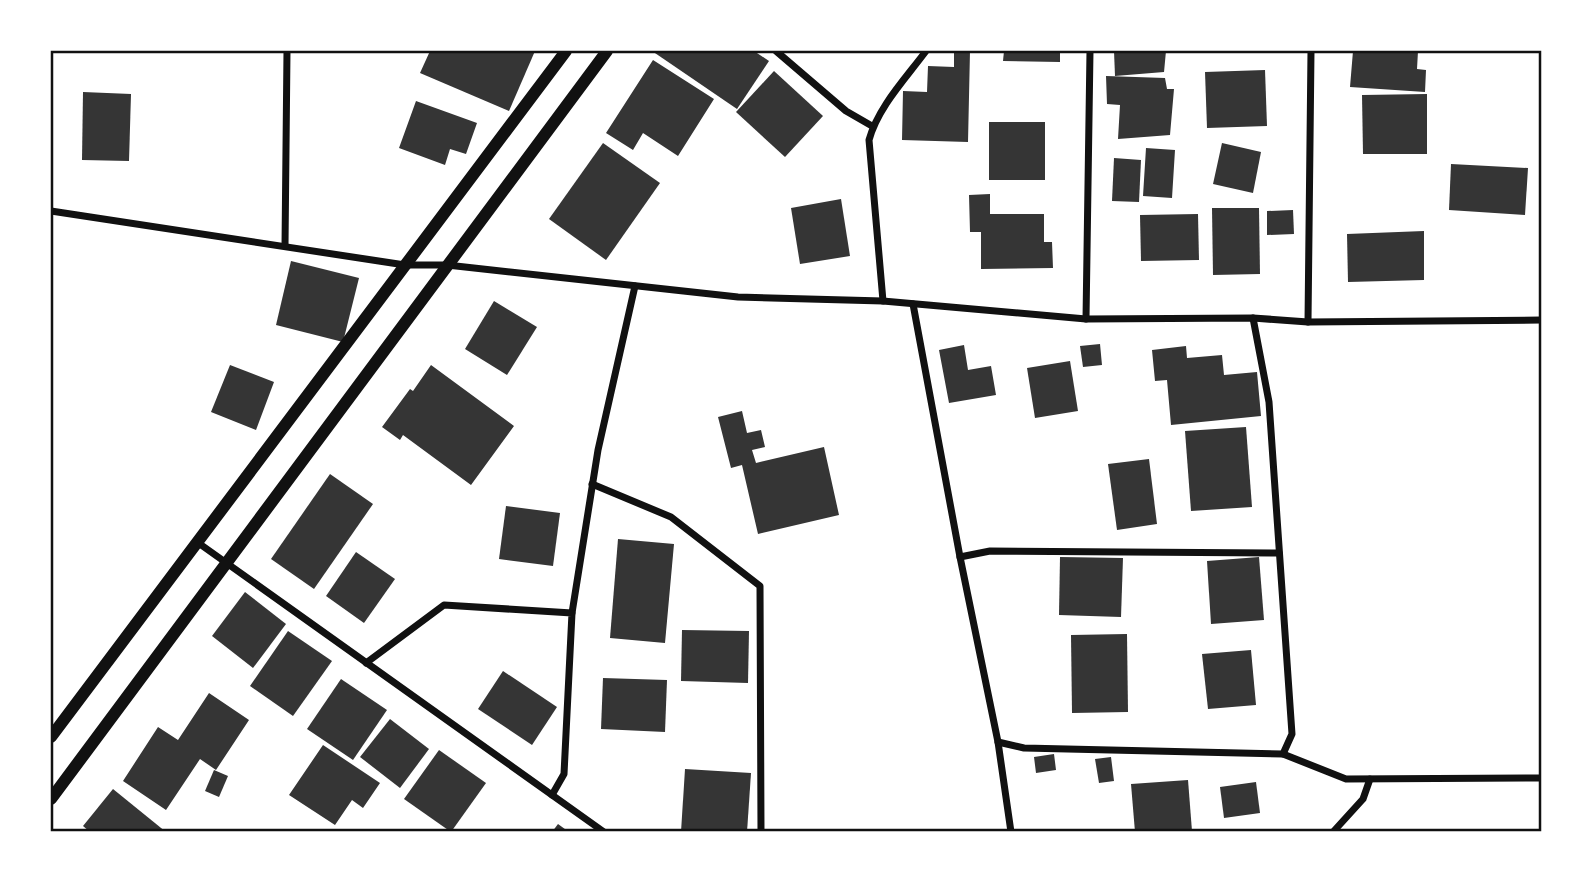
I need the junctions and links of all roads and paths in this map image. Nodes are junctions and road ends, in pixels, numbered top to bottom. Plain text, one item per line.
1 (287, 51) edge
2 (566, 51) edge
3 (607, 51) edge
4 (776, 51) edge
5 (926, 51) edge
6 (1090, 51) edge
7 (1311, 51) edge
8 (872, 126) junction
9 (51, 211) edge
10 (285, 246) junction
11 (405, 265) junction
12 (447, 265) junction
13 (635, 286) junction
14 (883, 301) junction
15 (913, 304) junction
16 (1253, 318) junction
17 (1086, 319) junction
18 (1541, 320) edge
19 (1308, 322) junction
20 (592, 484) junction
21 (197, 542) junction
22 (1279, 553) junction
23 (960, 557) junction
24 (226, 563) junction
25 (572, 613) junction
26 (366, 663) junction
27 (51, 737) edge
28 (998, 742) junction
29 (1283, 754) junction
30 (1541, 778) edge
31 (1370, 779) junction
32 (552, 795) junction
33 (51, 799) edge
34 (604, 832) edge
35 (761, 832) edge
36 (1011, 832) edge
37 (1333, 832) edge

1 - 10 street
2 - 11 street
3 - 12 street
4 - 8 street
5 - 8 street
6 - 17 street
7 - 19 street
8 - 14 street
9 - 10 street
10 - 11 street
11 - 12 street
11 - 21 street
12 - 13 street
12 - 24 street
13 - 14 street
13 - 20 street
14 - 15 street
15 - 17 street
15 - 23 street
16 - 17 street
16 - 19 street
16 - 22 street
18 - 19 street
20 - 25 street
20 - 35 street
21 - 24 street
21 - 27 street
22 - 23 street
22 - 29 street
23 - 28 street
24 - 26 street
24 - 33 street
25 - 26 street
25 - 32 street
26 - 32 street
28 - 29 street
28 - 36 street
29 - 31 street
30 - 31 street
31 - 37 street
32 - 34 street

